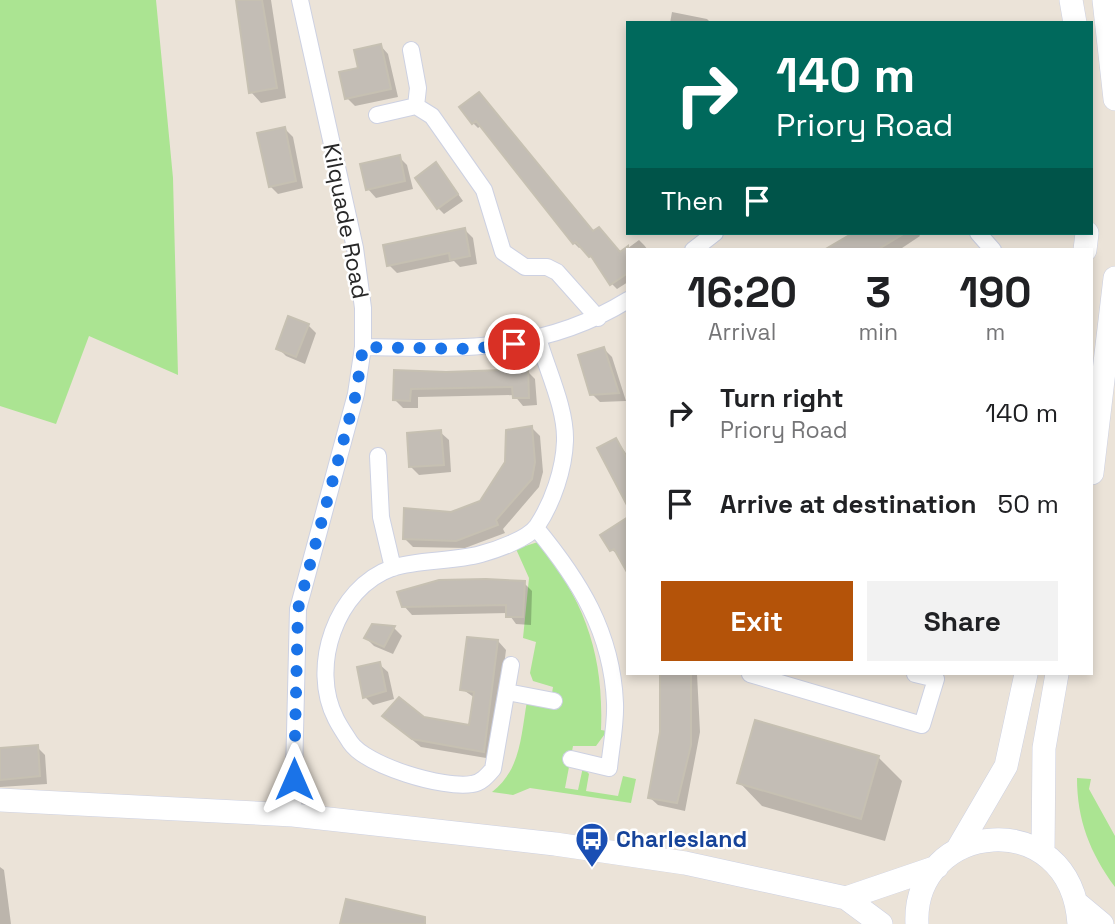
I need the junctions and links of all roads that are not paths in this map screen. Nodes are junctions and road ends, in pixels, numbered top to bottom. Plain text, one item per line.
1 (300, 0) edge
2 (1071, 0) edge
3 (1104, 0) edge
4 (1074, 21) edge
5 (411, 50) dead end
6 (1113, 56) edge
7 (1115, 99) edge
8 (416, 106) junction
9 (377, 115) dead end
10 (713, 235) edge
11 (696, 248) edge
12 (1115, 278) edge
13 (626, 301) edge
14 (598, 318) junction
15 (538, 338) junction
16 (363, 347) junction
17 (378, 456) dead end
18 (1093, 465) edge
19 (536, 528) junction
20 (393, 568) junction
21 (511, 665) dead end
22 (753, 675) edge
23 (919, 675) edge
24 (1026, 675) edge
25 (1057, 675) edge
26 (507, 692) junction
27 (554, 701) dead end
28 (571, 760) dead end
29 (0, 800) edge
30 (293, 815) junction
31 (957, 850) junction
32 (1043, 853) junction
33 (937, 867) junction
34 (846, 898) junction
35 (1078, 914) edge
36 (881, 924) edge
37 (917, 924) edge
38 (1102, 924) edge

1 - 16 street, Kilquade Road
2 - 4 main road
3 - 6 main road
5 - 8 street
6 - 7 main road
8 - 9 street
8 - 14 street
10 - 11 street
12 - 18 main road
13 - 14 street
14 - 15 street
15 - 16 street
15 - 19 street
16 - 30 street, Kilquade Road
17 - 20 street
19 - 20 street
19 - 28 street
20 - 26 street
21 - 26 street
22 - 23 street
24 - 31 main road
25 - 32 main road
26 - 27 street
29 - 30 main road
30 - 34 main road
31 - 32 main road
31 - 33 main road
32 - 35 main road
33 - 34 main road
33 - 37 main road
34 - 36 main road
35 - 38 main road

